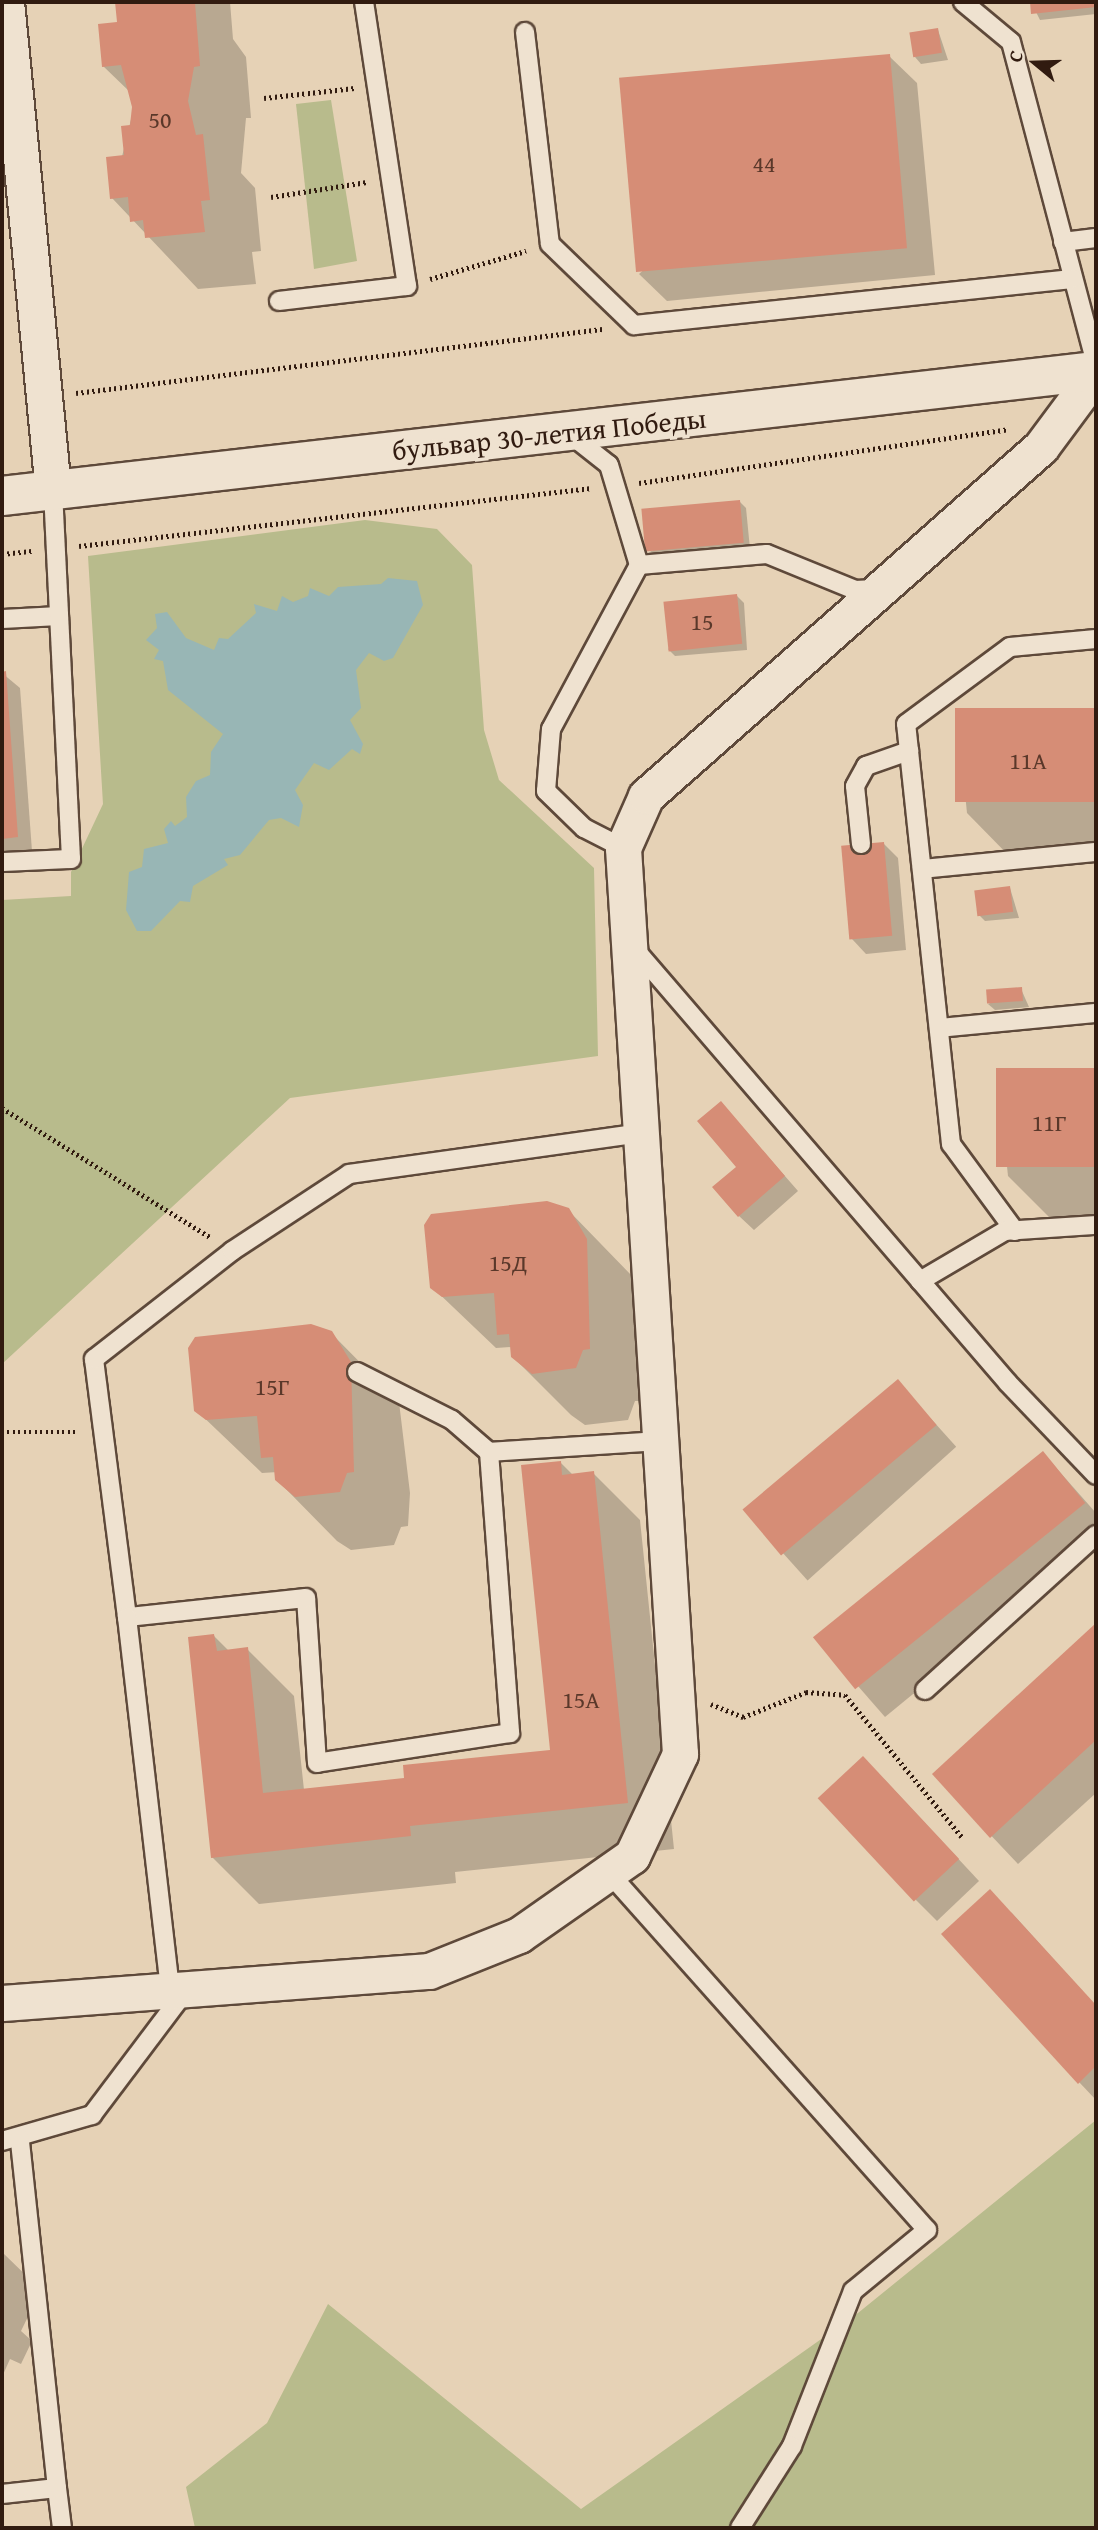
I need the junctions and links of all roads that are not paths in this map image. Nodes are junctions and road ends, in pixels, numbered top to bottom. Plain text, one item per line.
1 (6, 2) edge
2 (364, 2) edge
3 (964, 2) edge
4 (525, 32) dead end
5 (1096, 238) edge
6 (1063, 242) junction
7 (1073, 279) junction
8 (279, 300) dead end
9 (1096, 363) edge
10 (1096, 372) edge
11 (568, 433) junction
12 (53, 489) junction
13 (2, 496) edge
14 (639, 565) junction
15 (885, 589) junction
16 (59, 616) junction
17 (2, 619) edge
18 (1096, 639) edge
19 (909, 751) junction
20 (861, 844) dead end
21 (623, 848) junction
22 (1096, 852) edge
23 (2, 862) edge
24 (922, 869) junction
25 (626, 939) junction
26 (1096, 1013) edge
27 (939, 1028) junction
28 (642, 1133) junction
29 (1096, 1225) edge
30 (1015, 1231) junction
31 (920, 1281) junction
32 (357, 1371) dead end
33 (659, 1441) junction
34 (489, 1452) junction
35 (1096, 1475) edge
36 (1096, 1535) edge
37 (127, 1617) junction
38 (925, 1690) dead end
39 (609, 1873) junction
40 (181, 1986) junction
41 (2, 2003) edge
42 (11, 2140) edge
43 (57, 2488) junction
44 (2, 2494) edge
45 (62, 2528) edge
46 (740, 2528) edge

1 - 12 street
2 - 8 lane
3 - 6 lane
4 - 7 lane
5 - 6 lane
6 - 7 lane
7 - 9 lane
10 - 11 main road, бульвар 30-летия Победы
10 - 15 street
11 - 12 main road, бульвар 30-летия Победы
11 - 14 lane
12 - 13 main road, бульвар 30-летия Победы
12 - 16 lane
14 - 15 lane
14 - 21 lane
15 - 21 street
16 - 17 lane
16 - 23 lane
18 - 19 lane
19 - 20 lane
19 - 24 lane
21 - 25 street
22 - 24 lane
24 - 27 lane
25 - 28 street
25 - 31 lane
26 - 27 lane
27 - 30 lane
28 - 33 street
28 - 37 lane
29 - 30 lane
30 - 31 lane
31 - 35 lane
32 - 34 lane
33 - 34 lane
33 - 39 street
34 - 37 lane
36 - 38 lane
37 - 40 lane
39 - 40 street
39 - 46 lane
40 - 41 street
40 - 42 lane
42 - 43 lane
43 - 44 lane
43 - 45 lane

